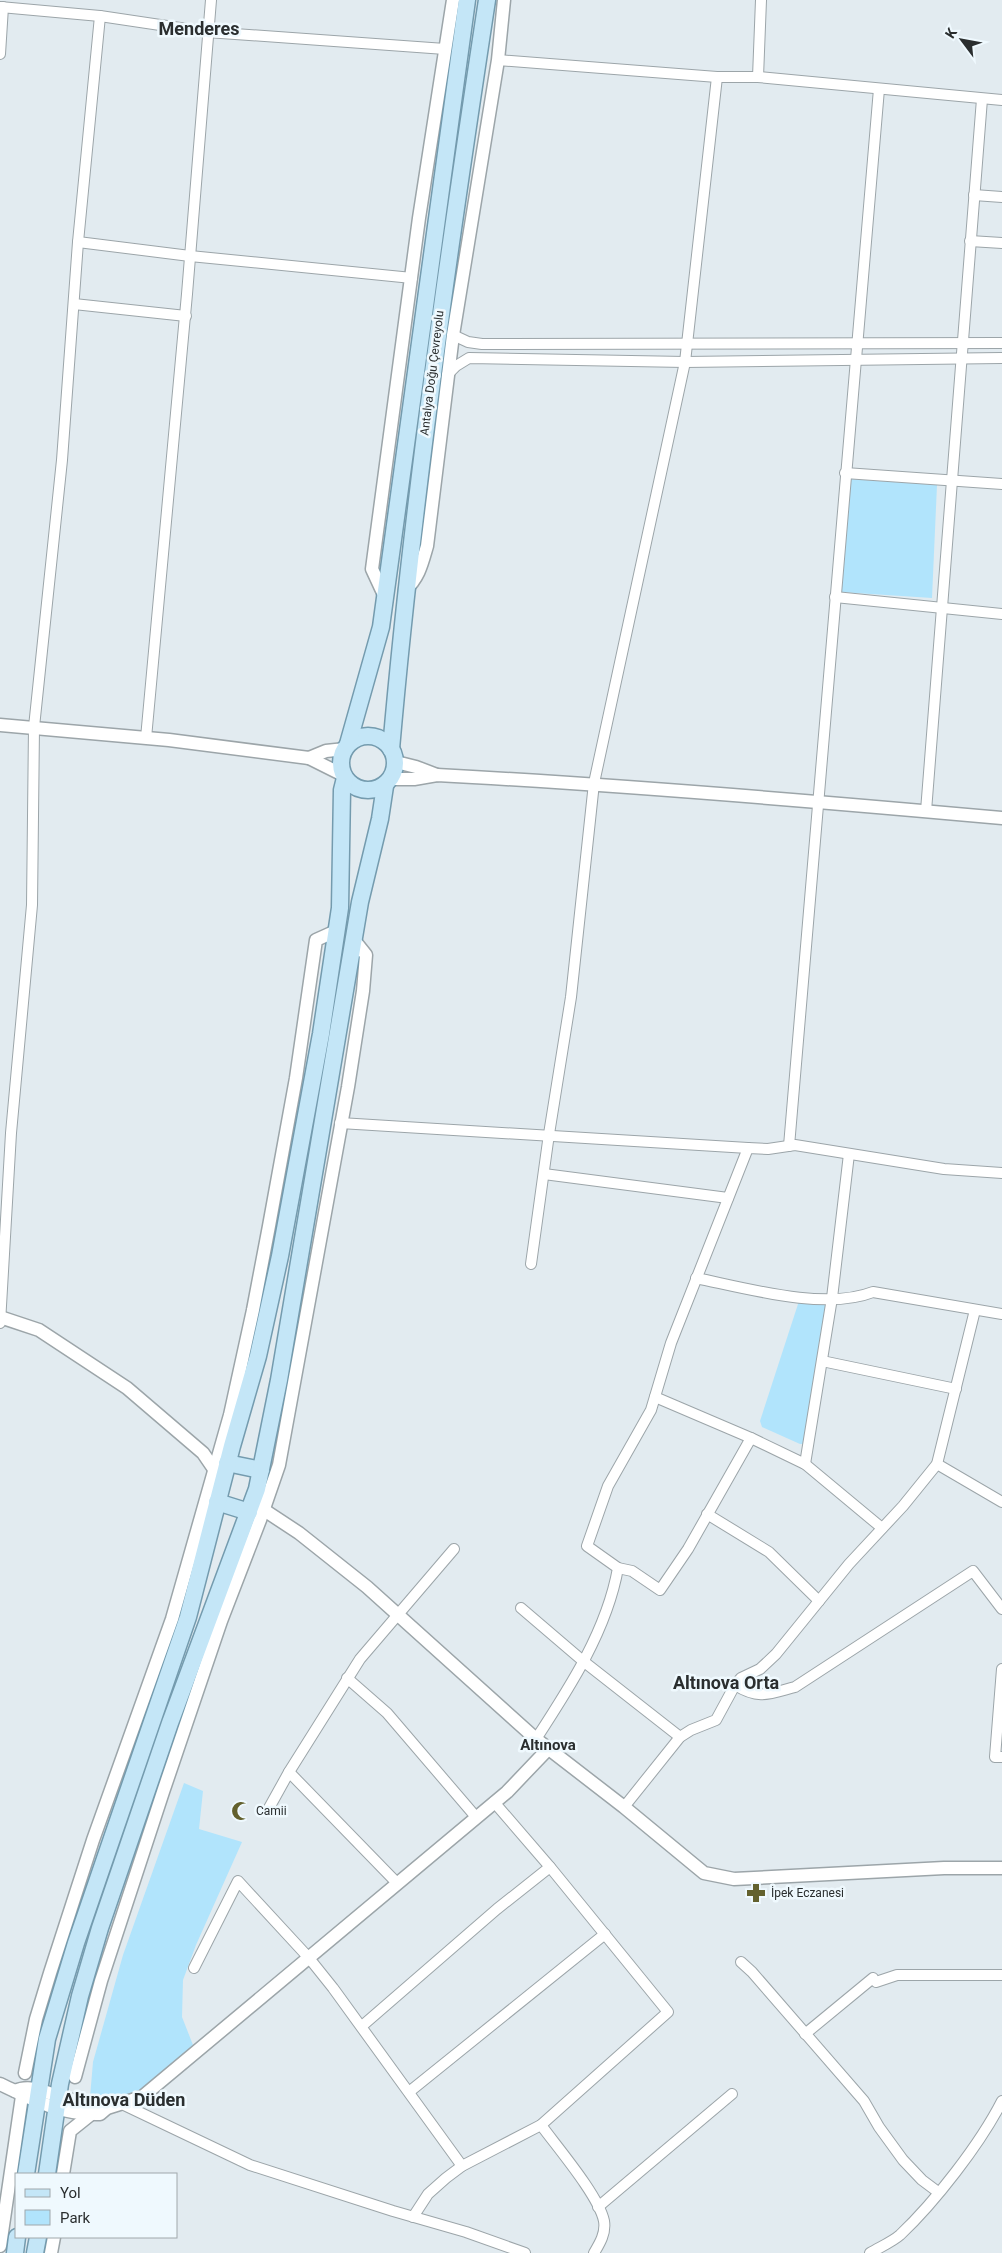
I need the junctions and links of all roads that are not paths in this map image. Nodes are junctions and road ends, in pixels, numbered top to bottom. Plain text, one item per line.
1 (210, 0) edge
2 (453, 0) edge
3 (467, 0) edge
4 (487, 0) edge
5 (504, 0) edge
6 (761, 0) edge
7 (1, 7) edge
8 (100, 16) junction
9 (207, 32) junction
10 (446, 49) junction
11 (0, 54) edge
12 (498, 60) junction
13 (717, 77) junction
14 (758, 77) junction
15 (879, 89) junction
16 (982, 100) junction
17 (1002, 100) edge
18 (974, 195) junction
19 (1002, 197) edge
20 (970, 241) junction
21 (78, 242) junction
22 (1002, 243) edge
23 (190, 256) junction
24 (412, 278) junction
25 (74, 304) junction
26 (186, 316) junction
27 (453, 335) junction
28 (688, 343) junction
29 (962, 343) junction
30 (1002, 343) edge
31 (856, 344) junction
32 (961, 358) junction
33 (1002, 358) edge
34 (855, 361) junction
35 (685, 362) junction
36 (447, 375) junction
37 (846, 473) junction
38 (951, 481) junction
39 (1002, 484) edge
40 (405, 590) junction
41 (385, 597) junction
42 (835, 598) junction
43 (941, 608) junction
44 (1002, 614) edge
45 (0, 725) edge
46 (34, 727) junction
47 (146, 738) junction
48 (346, 747) junction
49 (393, 755) junction
50 (309, 758) junction
51 (437, 776) junction
52 (344, 777) junction
53 (388, 783) junction
54 (594, 783) junction
55 (818, 801) junction
56 (926, 812) junction
57 (1002, 818) edge
58 (354, 940) junction
59 (340, 1124) junction
60 (549, 1134) junction
61 (789, 1146) junction
62 (748, 1148) junction
63 (849, 1154) junction
64 (1002, 1173) edge
65 (544, 1174) junction
66 (728, 1198) junction
67 (532, 1264) dead end
68 (696, 1278) junction
69 (832, 1298) junction
70 (975, 1310) junction
71 (1002, 1314) edge
72 (1, 1319) edge
73 (822, 1361) junction
74 (956, 1389) junction
75 (655, 1397) junction
76 (751, 1438) junction
77 (805, 1464) junction
78 (937, 1464) junction
79 (221, 1470) junction
80 (261, 1470) junction
81 (217, 1502) junction
82 (1002, 1502) edge
83 (255, 1508) junction
84 (707, 1514) junction
85 (882, 1528) junction
86 (454, 1549) dead end
87 (618, 1568) junction
88 (819, 1601) junction
89 (521, 1608) dead end
90 (1002, 1609) edge
91 (397, 1615) junction
92 (583, 1661) junction
93 (1002, 1669) edge
94 (347, 1678) junction
95 (735, 1684) junction
96 (680, 1738) junction
97 (536, 1739) junction
98 (549, 1748) junction
99 (1002, 1757) edge
100 (289, 1772) junction
101 (494, 1802) junction
102 (624, 1807) junction
103 (269, 1808) dead end
104 (476, 1817) junction
105 (550, 1867) junction
106 (1002, 1868) edge
107 (397, 1884) junction
108 (604, 1934) junction
109 (309, 1958) junction
110 (741, 1962) dead end
111 (194, 1968) dead end
112 (50, 1972) junction
113 (1002, 1975) edge
114 (101, 1981) junction
115 (80, 1996) junction
116 (59, 1999) junction
117 (362, 2026) junction
118 (805, 2034) junction
119 (25, 2073) dead end
120 (75, 2077) dead end
121 (0, 2084) edge
122 (409, 2092) junction
123 (732, 2094) dead end
124 (28, 2095) junction
125 (1002, 2101) edge
126 (57, 2102) junction
127 (122, 2104) junction
128 (106, 2108) junction
129 (90, 2114) junction
130 (541, 2125) junction
131 (462, 2166) junction
132 (26, 2173) edge
133 (47, 2173) edge
134 (62, 2173) edge
135 (938, 2192) junction
136 (598, 2206) junction
137 (413, 2217) junction
138 (17, 2238) edge
139 (38, 2238) edge
140 (54, 2238) edge
141 (0, 2246) edge
142 (15, 2253) edge
143 (35, 2253) edge
144 (51, 2253) edge
145 (525, 2253) edge
146 (594, 2253) edge
147 (870, 2253) edge

1 - 9 street
2 - 10 street
3 - 41 main road, Antalya Doğu Çevreyolu
4 - 40 main road, Antalya Doğu Çevreyolu
5 - 12 street
6 - 14 street
7 - 8 street
7 - 11 street
8 - 9 street
8 - 21 street
9 - 10 street
9 - 23 street
10 - 24 street
12 - 13 street
12 - 27 street
13 - 14 street
13 - 28 street
14 - 15 street
15 - 16 street
15 - 31 street
16 - 17 street
16 - 18 street
18 - 19 street
18 - 20 street
20 - 22 street
20 - 29 street
21 - 23 street
21 - 25 street
23 - 24 street
23 - 26 street
24 - 41 street
25 - 26 street
25 - 46 street
26 - 47 street
27 - 28 street
27 - 36 street
28 - 31 street
28 - 35 street
29 - 30 street
29 - 31 street
29 - 32 street
31 - 34 street
32 - 33 street
32 - 34 street
32 - 38 street
34 - 35 street
34 - 37 street
35 - 36 street
35 - 54 street
36 - 40 street
37 - 38 street
37 - 42 street
38 - 39 street
38 - 43 street
40 - 49 main road, Antalya Doğu Çevreyolu
41 - 48 main road, Antalya Doğu Çevreyolu
42 - 43 street
42 - 55 street
43 - 44 street
43 - 56 street
45 - 46 street
46 - 47 street
46 - 72 street
47 - 50 street
48 - 49 main road
48 - 50 street
48 - 52 main road
49 - 51 street
49 - 53 main road
50 - 52 street
51 - 53 street
51 - 54 street
52 - 53 main road
52 - 79 main road
53 - 58 main road
54 - 55 street
54 - 60 street
55 - 56 street
55 - 61 street
56 - 57 street
58 - 59 street
58 - 80 main road
59 - 60 street
59 - 83 street
60 - 62 street
60 - 65 street
61 - 62 street
61 - 63 street
62 - 66 street
63 - 64 street
63 - 69 street
65 - 66 street
65 - 67 street
66 - 68 street
68 - 69 street
68 - 75 street
69 - 70 street
69 - 73 street
70 - 71 street
70 - 74 street
72 - 79 street
73 - 74 street
73 - 77 street
74 - 78 street
75 - 76 street
75 - 87 street
76 - 77 street
76 - 84 street
77 - 85 street
78 - 82 street
78 - 85 street
79 - 80 main road
79 - 81 main road
79 - 112 street
80 - 83 main road
81 - 83 main road
81 - 116 main road
83 - 91 street
83 - 114 street
83 - 115 main road
84 - 87 street
84 - 88 street
85 - 88 street
86 - 91 street
87 - 92 street
88 - 95 street
89 - 92 street
90 - 95 street
91 - 94 street
91 - 97 street
92 - 96 street
92 - 97 street
93 - 99 street
94 - 100 street
94 - 104 street
95 - 96 street
96 - 102 street
97 - 98 street
98 - 101 street
98 - 102 street
100 - 103 street
100 - 107 street
101 - 104 street
101 - 105 street
102 - 106 street
104 - 107 street
105 - 108 street
105 - 117 street
107 - 109 street
108 - 122 street
108 - 130 street
109 - 111 street
109 - 117 street
109 - 127 street
110 - 118 street
112 - 116 street
112 - 119 street
113 - 118 street
114 - 115 street
114 - 120 street
115 - 126 main road
116 - 124 main road
117 - 122 street
118 - 135 street
121 - 124 street
122 - 131 street
123 - 136 street
124 - 126 street
124 - 132 main road
124 - 141 street
125 - 135 street
126 - 128 street
126 - 129 street
126 - 133 main road
127 - 128 street
127 - 137 street
128 - 129 street
129 - 134 street
130 - 131 street
130 - 136 street
131 - 137 street
135 - 147 street
136 - 146 street
137 - 145 street
138 - 142 main road
139 - 143 main road
140 - 144 street

